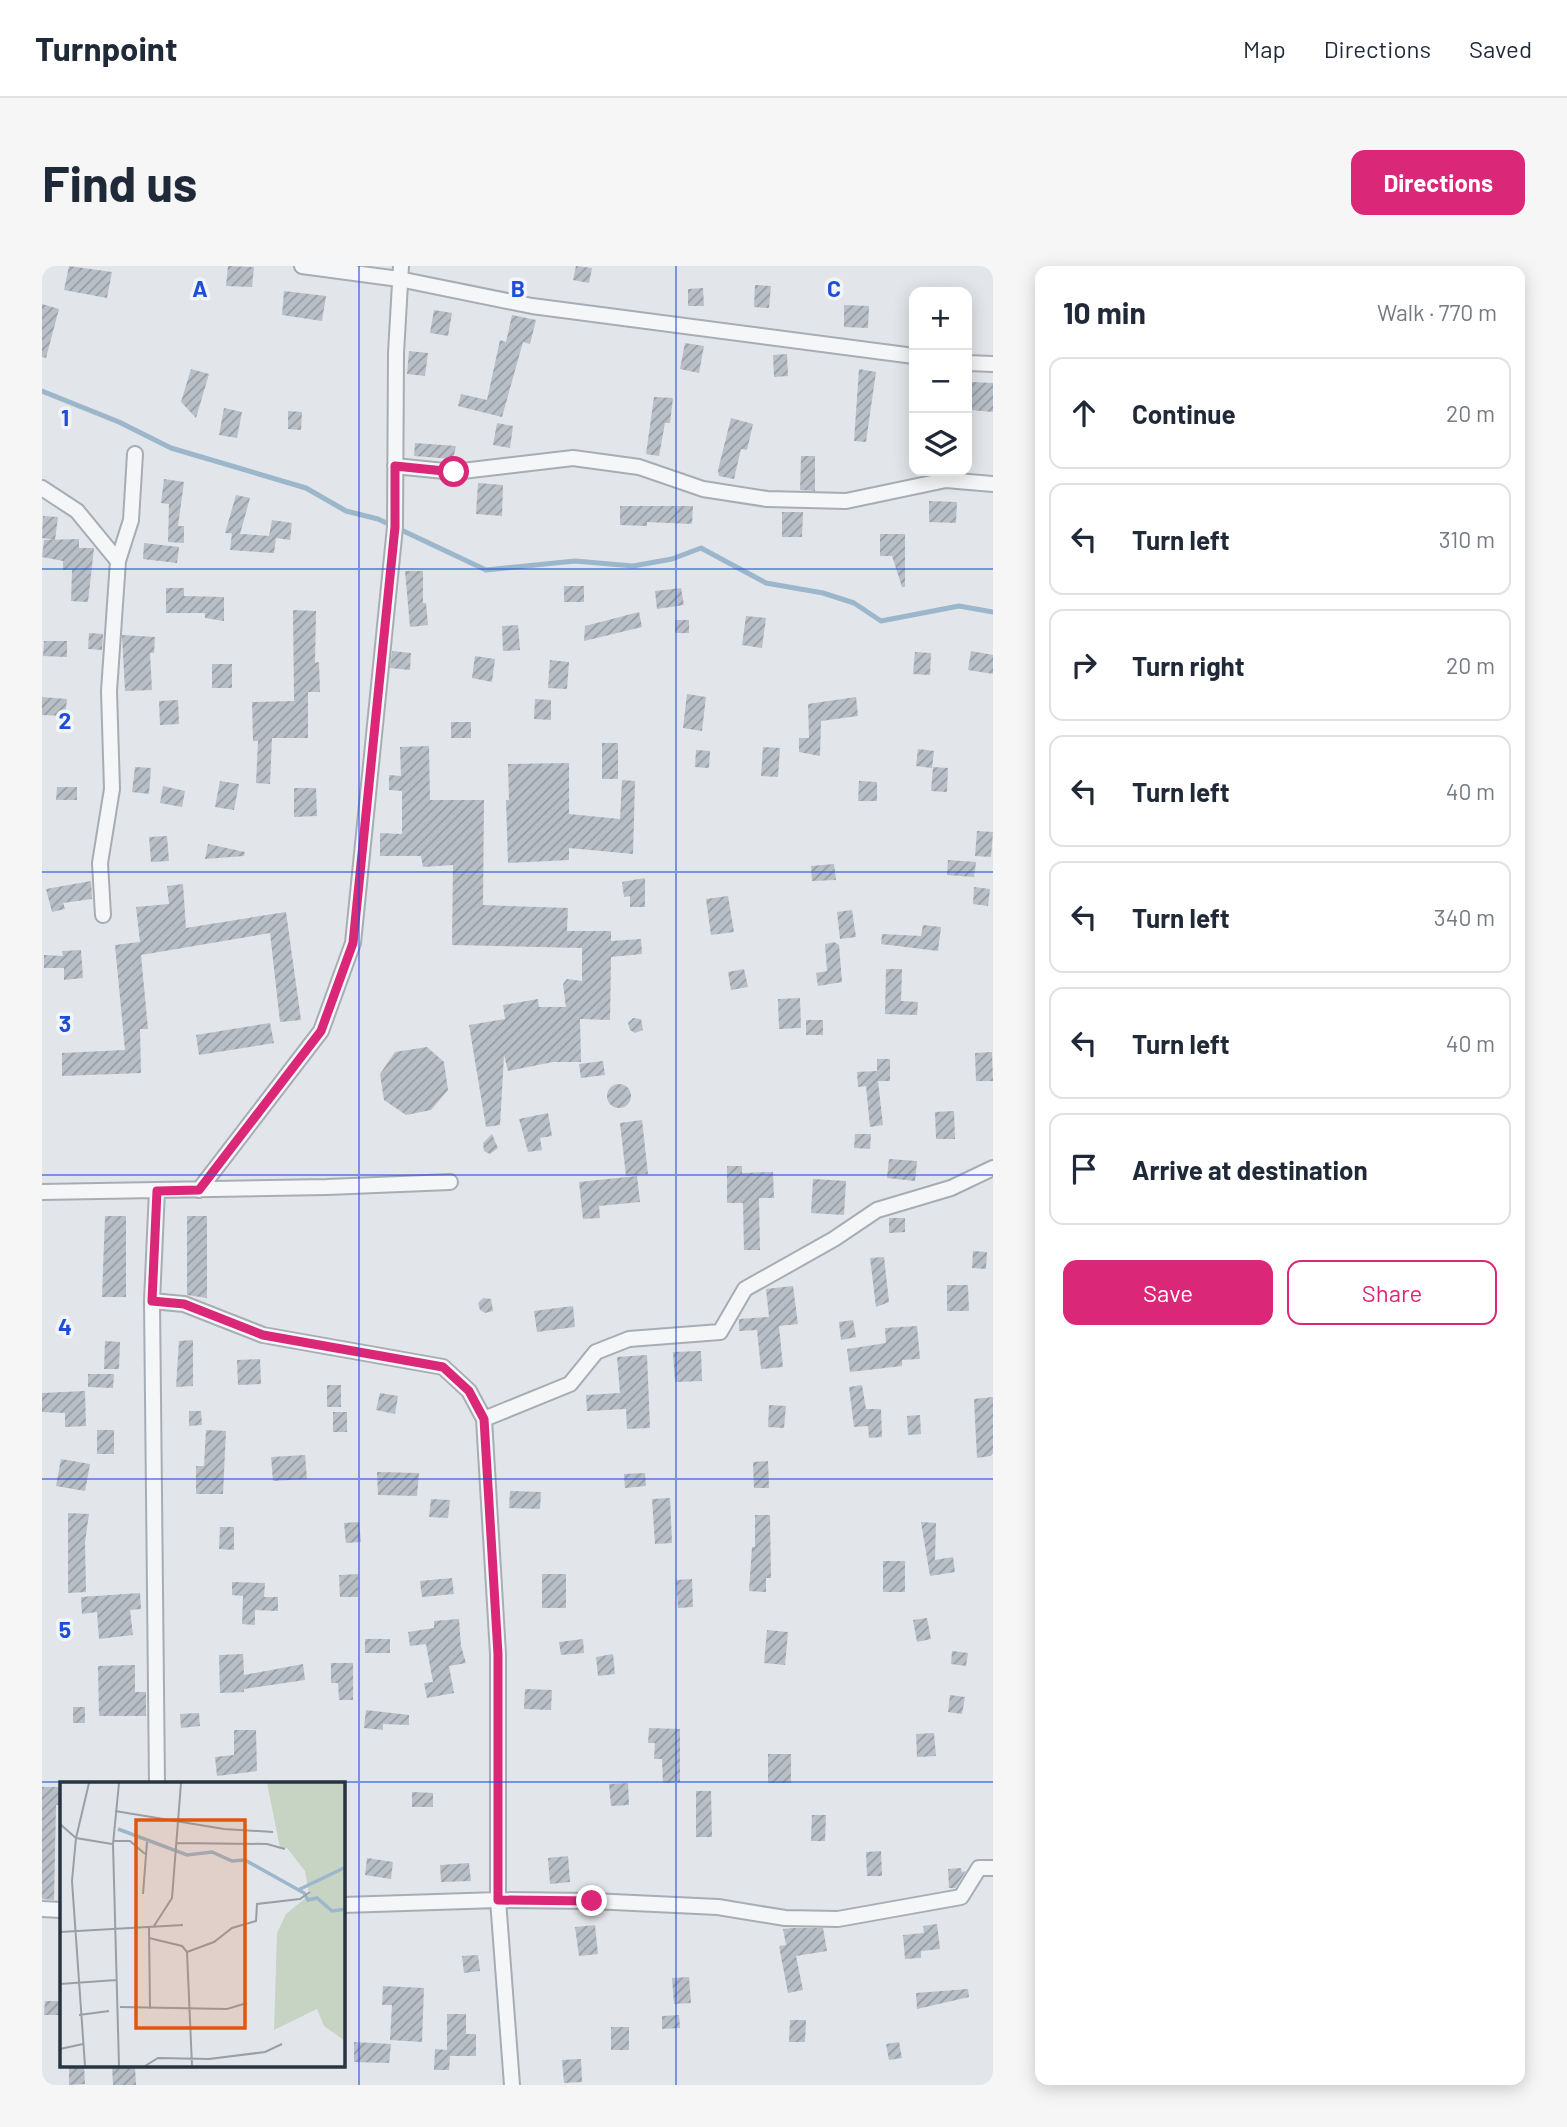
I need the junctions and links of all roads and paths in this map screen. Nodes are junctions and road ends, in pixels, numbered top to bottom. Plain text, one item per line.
1 (302, 266) edge
2 (400, 272) edge
3 (909, 355) edge
4 (972, 363) edge
5 (993, 364) edge
6 (135, 454) dead end
7 (395, 466) junction
8 (993, 484) edge
9 (42, 488) edge
10 (118, 561) junction
11 (103, 915) dead end
12 (993, 1168) edge
13 (450, 1182) dead end
14 (199, 1190) junction
15 (157, 1191) junction
16 (42, 1192) edge
17 (152, 1301) junction
18 (484, 1419) junction
19 (157, 1782) edge
20 (993, 1868) edge
21 (498, 1900) junction
22 (345, 1905) edge
23 (42, 1909) edge
24 (60, 1910) edge
25 (512, 2085) edge

1 - 2 street
2 - 3 street
2 - 7 street
4 - 5 street
6 - 10 street
7 - 8 street
7 - 14 street
9 - 10 street
10 - 11 street
12 - 18 street
13 - 14 street
14 - 15 street
15 - 16 street
15 - 17 street
17 - 18 street
17 - 19 street
18 - 21 street
20 - 21 street
21 - 22 street
21 - 25 street
23 - 24 street

